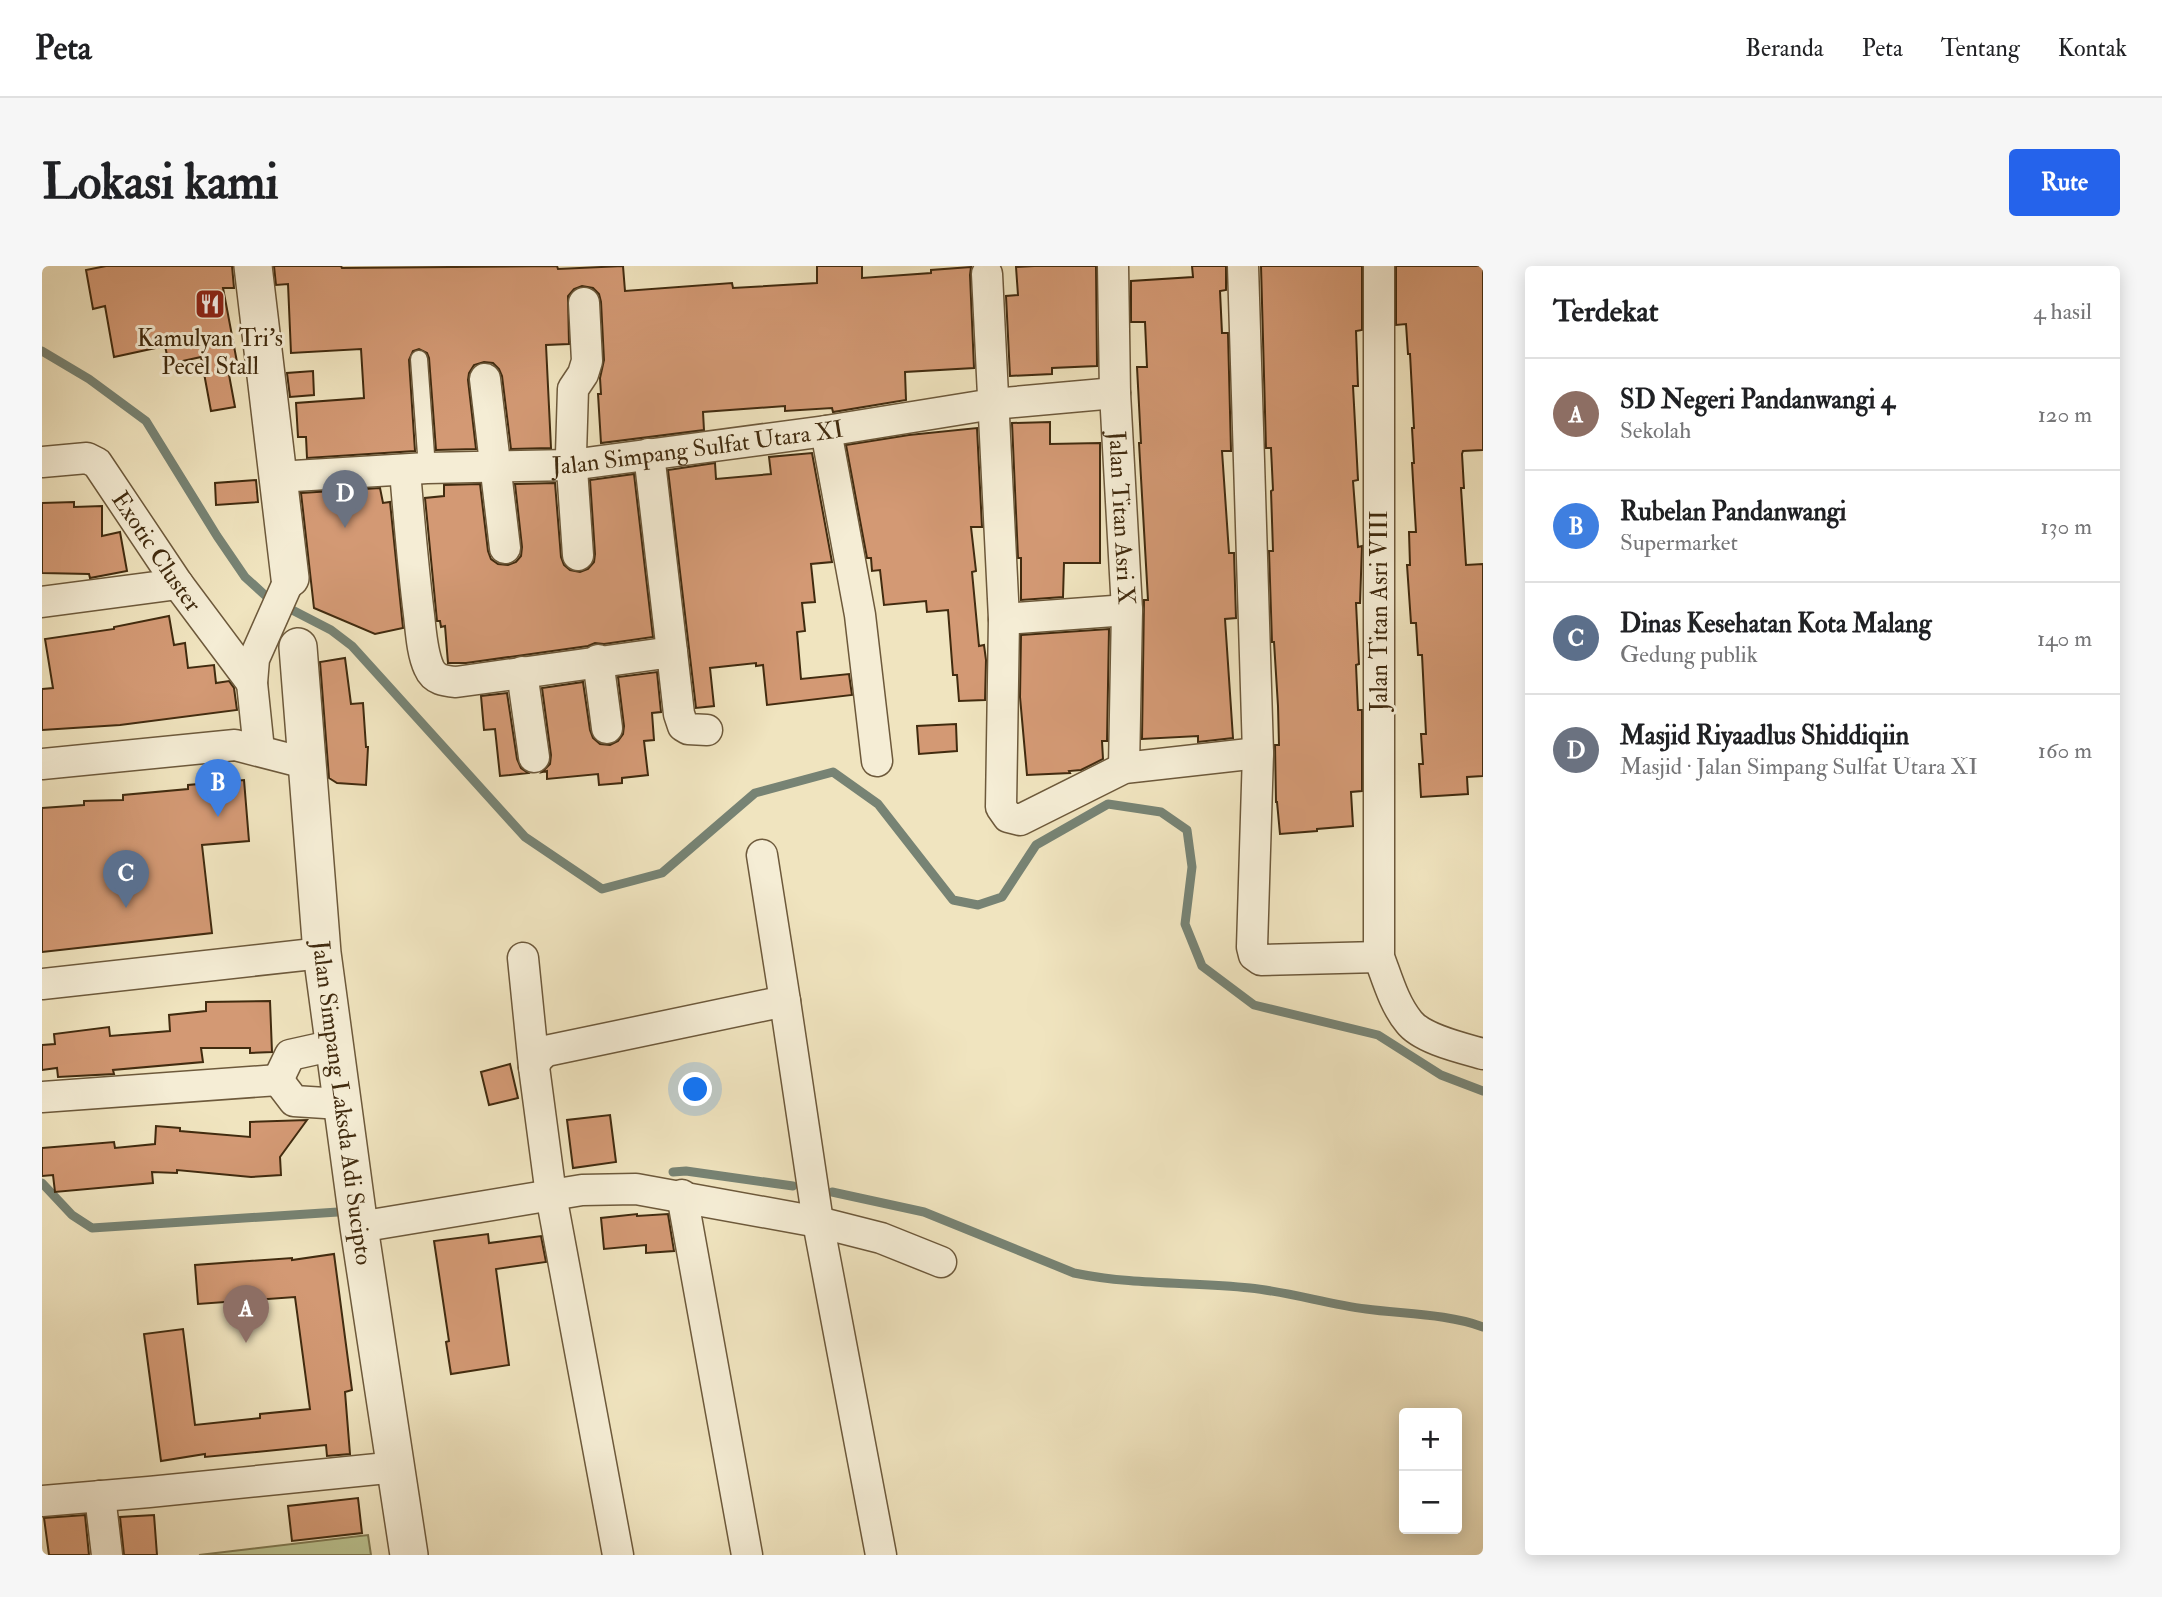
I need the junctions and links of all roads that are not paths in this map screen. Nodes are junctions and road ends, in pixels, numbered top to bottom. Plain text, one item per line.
1 (253, 266) edge
2 (1112, 266) edge
3 (1243, 266) edge
4 (1379, 266) edge
5 (987, 274) dead end
6 (584, 303) dead end
7 (419, 359) dead end
8 (485, 379) dead end
9 (1115, 393) junction
10 (993, 404) junction
11 (826, 431) junction
12 (649, 454) junction
13 (42, 462) edge
14 (570, 465) junction
15 (494, 467) junction
16 (416, 469) junction
17 (277, 477) junction
18 (505, 548) dead end
19 (578, 555) dead end
20 (290, 578) joint
21 (178, 584) junction
22 (42, 602) edge
23 (1127, 610) junction
24 (1004, 619) junction
25 (672, 652) junction
26 (598, 660) junction
27 (299, 663) joint
28 (253, 671) junction
29 (522, 671) junction
30 (607, 729) dead end
31 (707, 730) dead end
32 (259, 750) junction
33 (1258, 753) junction
34 (534, 757) dead end
35 (877, 761) dead end
36 (305, 763) junction
37 (42, 764) edge
38 (1125, 768) junction
39 (762, 855) dead end
40 (322, 953) junction
41 (1379, 957) junction
42 (523, 958) dead end
43 (42, 985) edge
44 (785, 1001) junction
45 (335, 1045) junction
46 (1483, 1054) edge
47 (534, 1066) junction
48 (278, 1080) junction
49 (42, 1097) edge
50 (341, 1104) junction
51 (551, 1195) junction
52 (682, 1195) junction
53 (818, 1222) junction
54 (359, 1227) junction
55 (941, 1262) dead end
56 (397, 1467) junction
57 (100, 1496) junction
58 (42, 1500) edge
59 (107, 1555) edge
60 (409, 1555) edge
61 (618, 1555) edge
62 (747, 1555) edge
63 (881, 1555) edge

1 - 17 street
2 - 9 street, Jalan Titan Asri X
3 - 33 street
4 - 41 street, Jalan Titan Asri VIII
5 - 10 street
6 - 14 street
7 - 16 lane
8 - 15 street
9 - 10 street, Jalan Simpang Sulfat Utara XI
9 - 23 street, Jalan Titan Asri X
10 - 11 street, Jalan Simpang Sulfat Utara XI
10 - 24 street
11 - 12 street, Jalan Simpang Sulfat Utara XI
11 - 35 street
12 - 14 street, Jalan Simpang Sulfat Utara XI
12 - 25 street
13 - 21 street, Exotic Cluster
14 - 15 street, Jalan Simpang Sulfat Utara XI
14 - 19 street
15 - 16 street, Jalan Simpang Sulfat Utara XI
15 - 18 street
16 - 17 street, Jalan Simpang Sulfat Utara XI
16 - 29 street
17 - 20 street
20 - 28 street
21 - 22 street
21 - 28 street, Exotic Cluster
23 - 24 street
23 - 38 street, Jalan Titan Asri X
24 - 38 street
25 - 26 street
25 - 31 street
26 - 29 street
26 - 30 street
27 - 28 street
27 - 36 street, Jalan Simpang Laksda Adi Sucipto
28 - 32 street
29 - 34 street
32 - 36 street
32 - 37 street
33 - 38 street
33 - 41 street
36 - 40 street, Jalan Simpang Laksda Adi Sucipto
39 - 44 street
40 - 43 street
40 - 45 street, Jalan Simpang Laksda Adi Sucipto
41 - 46 street
42 - 47 street
44 - 47 street
44 - 53 street
45 - 48 street
45 - 50 street, Jalan Simpang Laksda Adi Sucipto
47 - 51 street
48 - 49 street
48 - 50 street
50 - 54 street, Jalan Simpang Laksda Adi Sucipto
51 - 52 street
51 - 54 street
51 - 61 street
52 - 53 street
52 - 62 street
53 - 55 street
53 - 63 street
54 - 56 street, Jalan Simpang Laksda Adi Sucipto
56 - 57 street
56 - 60 street, Jalan Simpang Laksda Adi Sucipto
57 - 58 street
57 - 59 street

